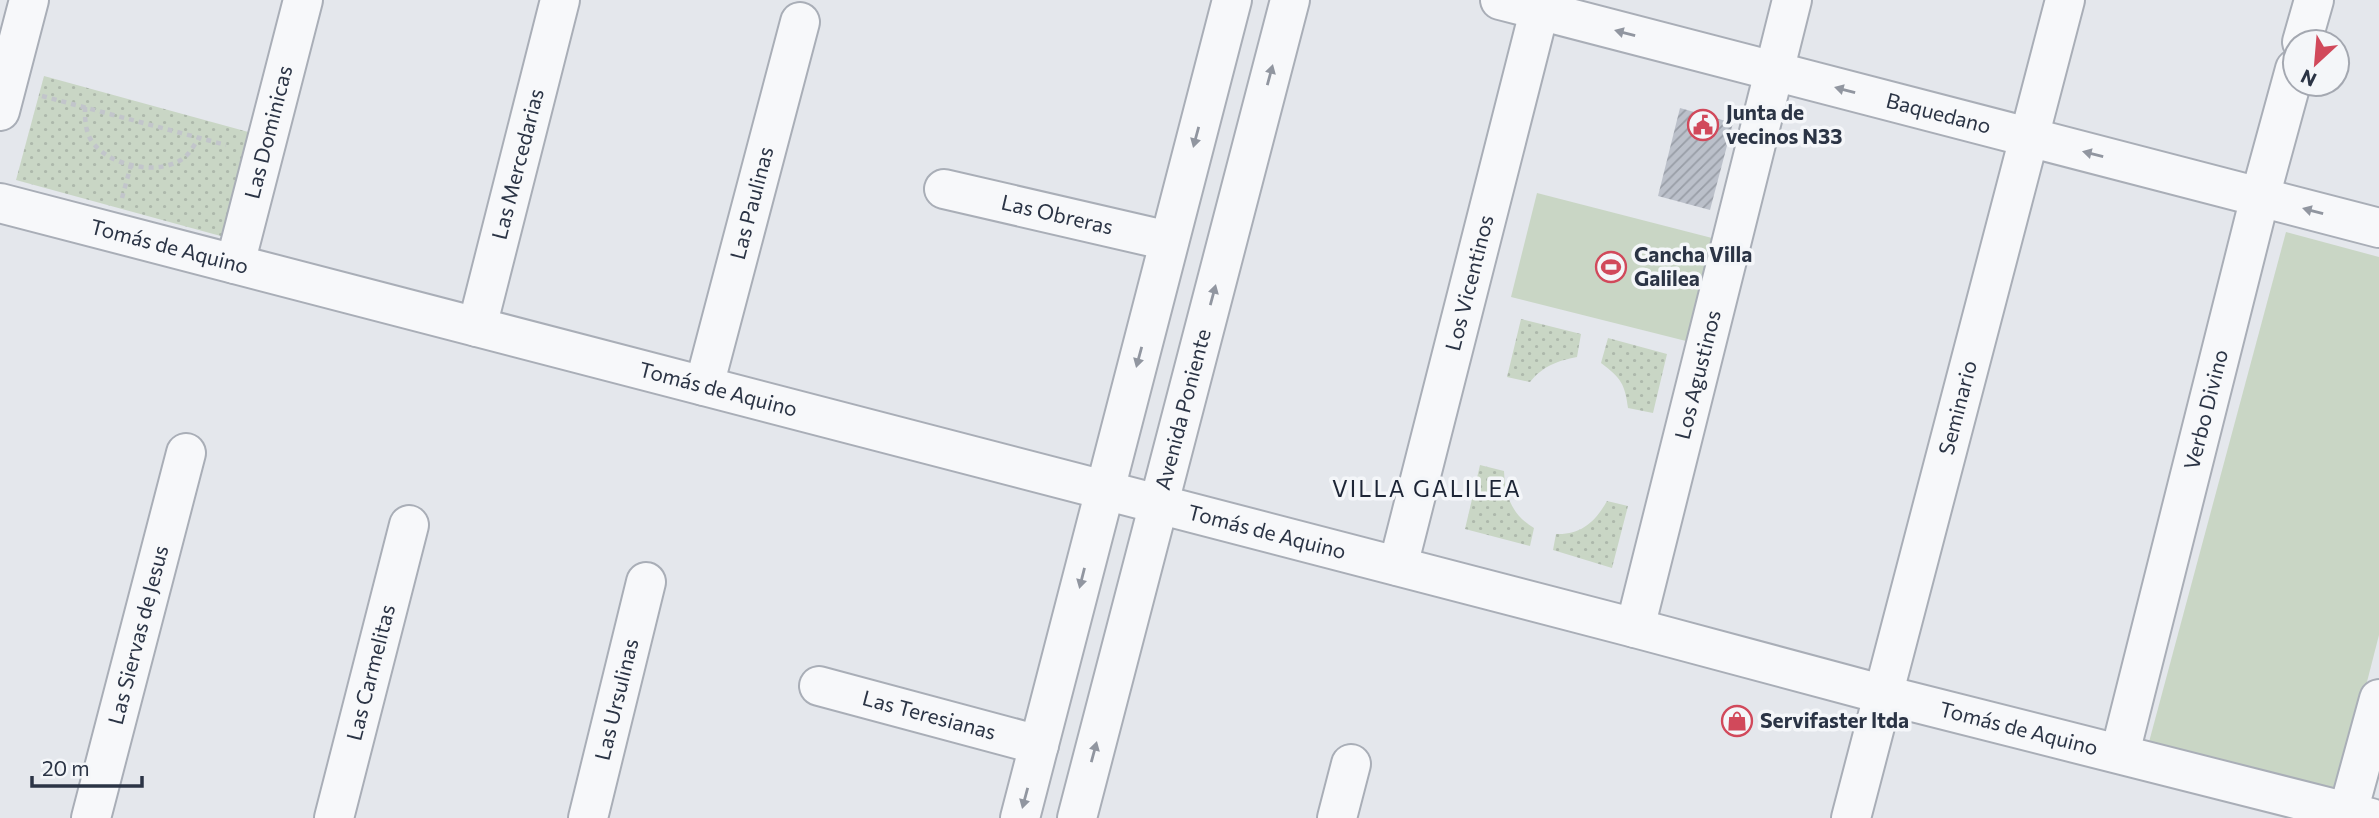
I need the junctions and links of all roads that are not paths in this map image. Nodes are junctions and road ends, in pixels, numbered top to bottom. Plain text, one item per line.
1 (29, 0) edge
2 (303, 0) edge
3 (560, 0) edge
4 (1232, 0) edge
5 (1290, 0) edge
6 (1500, 0) edge
7 (1792, 0) edge
8 (2065, 0) edge
9 (2314, 0) edge
10 (1541, 5) edge
11 (800, 22) dead end
12 (2306, 28) edge
13 (1774, 72) junction
14 (2287, 98) edge
15 (3, 99) edge
16 (2029, 138) junction
17 (944, 189) dead end
18 (2260, 197) junction
19 (0, 203) edge
20 (2379, 228) edge
21 (1169, 241) junction
22 (235, 264) junction
23 (477, 327) junction
24 (704, 386) junction
25 (186, 453) dead end
26 (1105, 490) junction
27 (1159, 504) junction
28 (409, 525) dead end
29 (1398, 566) junction
30 (646, 582) dead end
31 (1635, 628) junction
32 (819, 686) dead end
33 (1885, 695) junction
34 (2379, 699) edge
35 (1039, 745) junction
36 (2120, 753) junction
37 (1351, 764) dead end
38 (2360, 815) edge
39 (91, 818) edge
40 (334, 818) edge
41 (588, 818) edge
42 (1020, 818) edge
43 (1077, 818) edge
44 (1337, 818) edge
45 (1851, 818) edge

1 - 15 street
2 - 22 street, Las Dominicas
3 - 23 street, Las Mercedarias
4 -> 21 street
27 -> 5 street, Avenida Poniente
6 - 10 street, Baquedano
7 - 13 street, Los Agustinos
8 - 16 street, Seminario
9 - 12 street
13 -> 10 street, Baquedano
10 - 29 street, Los Vicentinos
11 - 24 street, Las Paulinas
16 -> 13 street, Baquedano
13 - 31 street, Los Agustinos
14 - 18 street, Verbo Divino
18 -> 16 street, Baquedano
16 - 33 street, Seminario
17 - 21 street, Las Obreras
20 -> 18 street, Baquedano
18 - 36 street, Verbo Divino
19 - 22 street, Tomás de Aquino
21 -> 26 street
22 - 23 street, Tomás de Aquino
23 - 24 street, Tomás de Aquino
24 - 26 street, Tomás de Aquino
25 - 39 street, Las Siervas de Jesus
26 - 27 street, Tomás de Aquino
26 -> 35 street
27 - 29 street, Tomás de Aquino
43 -> 27 street, Avenida Poniente
28 - 40 street, Las Carmelitas
29 - 31 street, Tomás de Aquino
30 - 41 street, Las Ursulinas
31 - 33 street, Tomás de Aquino
32 - 35 street, Las Teresianas
33 - 36 street, Tomás de Aquino
33 - 45 street, Seminario
34 - 38 street
35 -> 42 street
36 - 38 street, Tomás de Aquino
37 - 44 street

